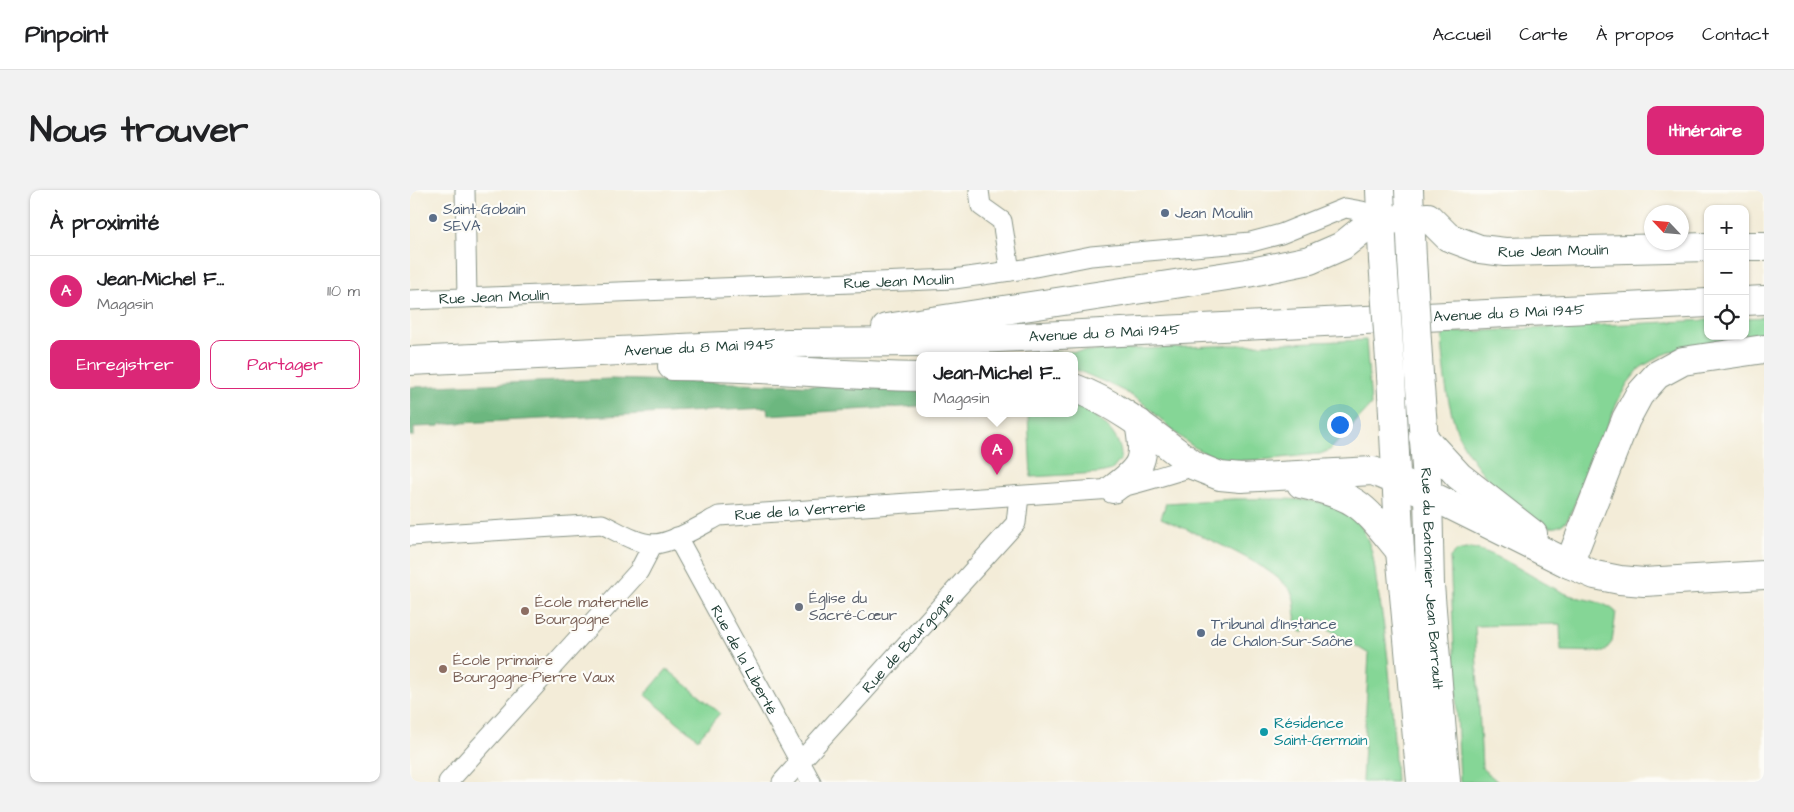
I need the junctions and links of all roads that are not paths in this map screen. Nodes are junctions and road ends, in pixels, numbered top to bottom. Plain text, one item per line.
1 (465, 190) edge
2 (979, 190) edge
3 (1380, 190) edge
4 (1409, 190) edge
5 (1418, 190) edge
6 (1419, 217) junction
7 (1378, 221) junction
8 (1749, 246) edge
9 (1764, 246) edge
10 (1704, 248) edge
11 (1010, 272) junction
12 (467, 297) junction
13 (410, 300) edge
14 (1764, 300) edge
15 (1749, 301) edge
16 (1704, 302) edge
17 (788, 343) junction
18 (1764, 348) edge
19 (552, 354) junction
20 (410, 361) edge
21 (916, 377) edge
22 (1078, 390) edge
23 (1139, 423) junction
24 (1423, 438) junction
25 (1196, 466) junction
26 (1273, 477) junction
27 (1398, 481) junction
28 (1113, 489) junction
29 (1428, 494) junction
30 (1019, 496) junction
31 (410, 536) edge
32 (677, 537) junction
33 (654, 544) junction
34 (1400, 551) junction
35 (1569, 564) junction
36 (1764, 575) edge
37 (800, 762) junction
38 (448, 782) edge
39 (782, 782) edge
40 (811, 782) edge
41 (1420, 782) edge
42 (1446, 782) edge

1 - 12 street
2 - 11 street
3 - 7 main road, Rue du Batonnier Jean Barrault
4 - 6 main road, Rue du Batonnier Jean Barrault
5 - 6 main road
6 - 7 main road
6 - 10 main road, Rue Jean Moulin
6 - 24 main road, Rue du Batonnier Jean Barrault, bridge
7 - 11 street, Rue Jean Moulin
7 - 17 main road
7 - 27 main road, Rue du Batonnier Jean Barrault, bridge
8 - 9 main road
11 - 12 street, Rue Jean Moulin
12 - 13 street, Rue Jean Moulin
14 - 15 main road
16 - 17 main road, Avenue du 8 Mai 1945
17 - 19 main road, Avenue du 8 Mai 1945
18 - 35 main road
19 - 20 main road, Avenue du 8 Mai 1945
19 - 21 main road
22 - 23 main road
23 - 25 main road
23 - 28 main road
24 - 29 main road, Rue du Batonnier Jean Barrault
24 - 35 main road
25 - 26 main road
25 - 28 street, Rue de la Verrerie
26 - 27 main road
26 - 34 main road
27 - 29 main road
27 - 34 main road, Rue du Batonnier Jean Barrault
28 - 30 street, Rue de la Verrerie
29 - 35 main road
29 - 42 main road, Rue du Batonnier Jean Barrault
30 - 32 street, Rue de la Verrerie
30 - 37 street, Rue de Bourgogne
31 - 33 street
32 - 33 street, Rue de la Verrerie
32 - 37 street, Rue de la Liberté
33 - 38 street
34 - 41 main road, Rue du Batonnier Jean Barrault
35 - 36 main road
37 - 39 street, Rue de Bourgogne
37 - 40 street, Rue de la Liberté

